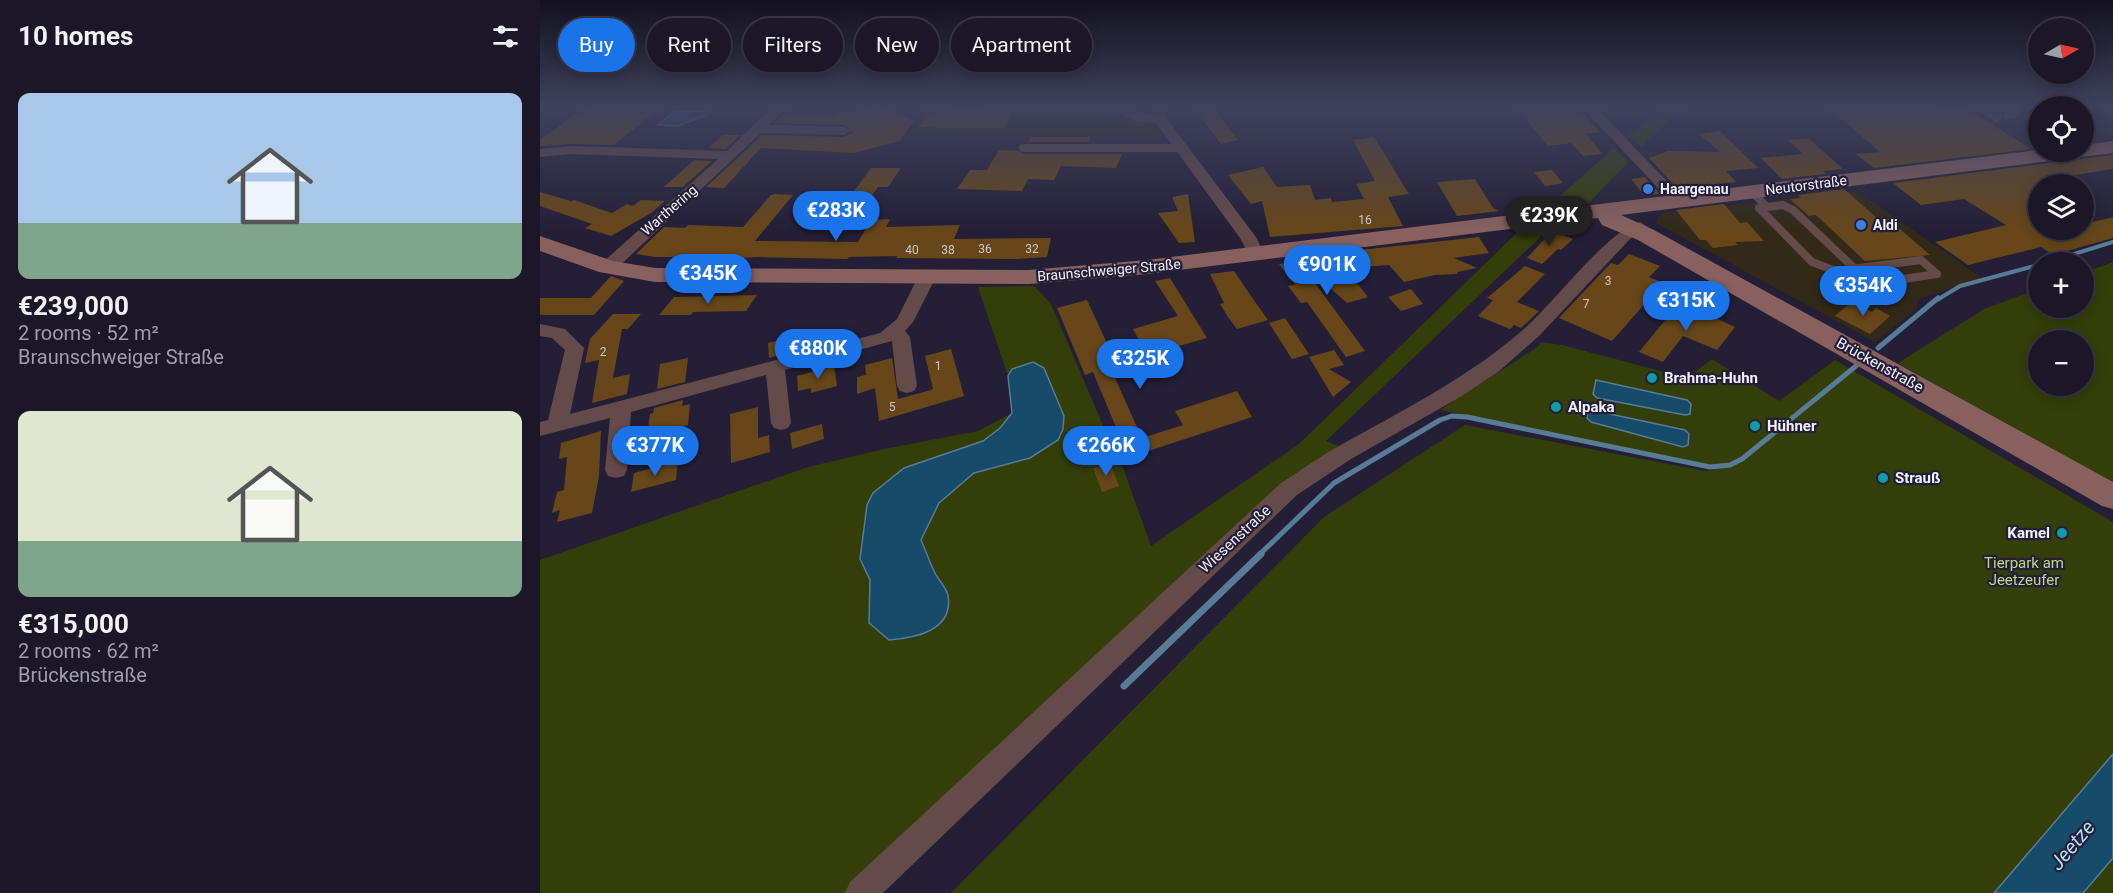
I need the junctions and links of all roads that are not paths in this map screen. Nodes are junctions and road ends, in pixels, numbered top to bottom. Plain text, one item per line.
1 (739, 148) edge
2 (1023, 148) dead end
3 (1182, 148) joint
4 (1627, 148) edge
5 (540, 153) edge
6 (731, 155) junction
7 (2028, 159) edge
8 (1759, 199) junction
9 (1678, 201) junction
10 (1609, 210) junction
11 (1639, 231) junction
12 (540, 243) edge
13 (1256, 253) junction
14 (608, 267) junction
15 (1854, 268) junction
16 (1836, 271) junction
17 (927, 277) junction
18 (540, 330) edge
19 (894, 333) junction
20 (775, 367) junction
21 (907, 386) dead end
22 (621, 407) junction
23 (780, 423) dead end
24 (549, 427) edge
25 (615, 470) dead end
26 (2113, 497) edge
27 (861, 893) edge

1 - 6 street, Warthering
2 - 3 lane
3 - 13 street
4 - 9 street
5 - 6 street
6 - 14 street, Warthering
7 - 8 main road, Neutorstraße
8 - 9 main road, Neutorstraße
8 - 15 lane
8 - 16 lane
9 - 10 main road, Braunschweiger Straße
10 - 11 main road, Brückenstraße
10 - 13 main road, Braunschweiger Straße
11 - 26 main road, Brückenstraße
11 - 27 street, Wiesenstraße
12 - 14 main road, Braunschweiger Straße
13 - 17 main road, Braunschweiger Straße
14 - 17 main road, Braunschweiger Straße
15 - 16 lane
15 - 16 lane
17 - 19 street
18 - 24 street
19 - 20 street
19 - 21 street
20 - 22 street
20 - 23 street
22 - 24 street
22 - 25 street

